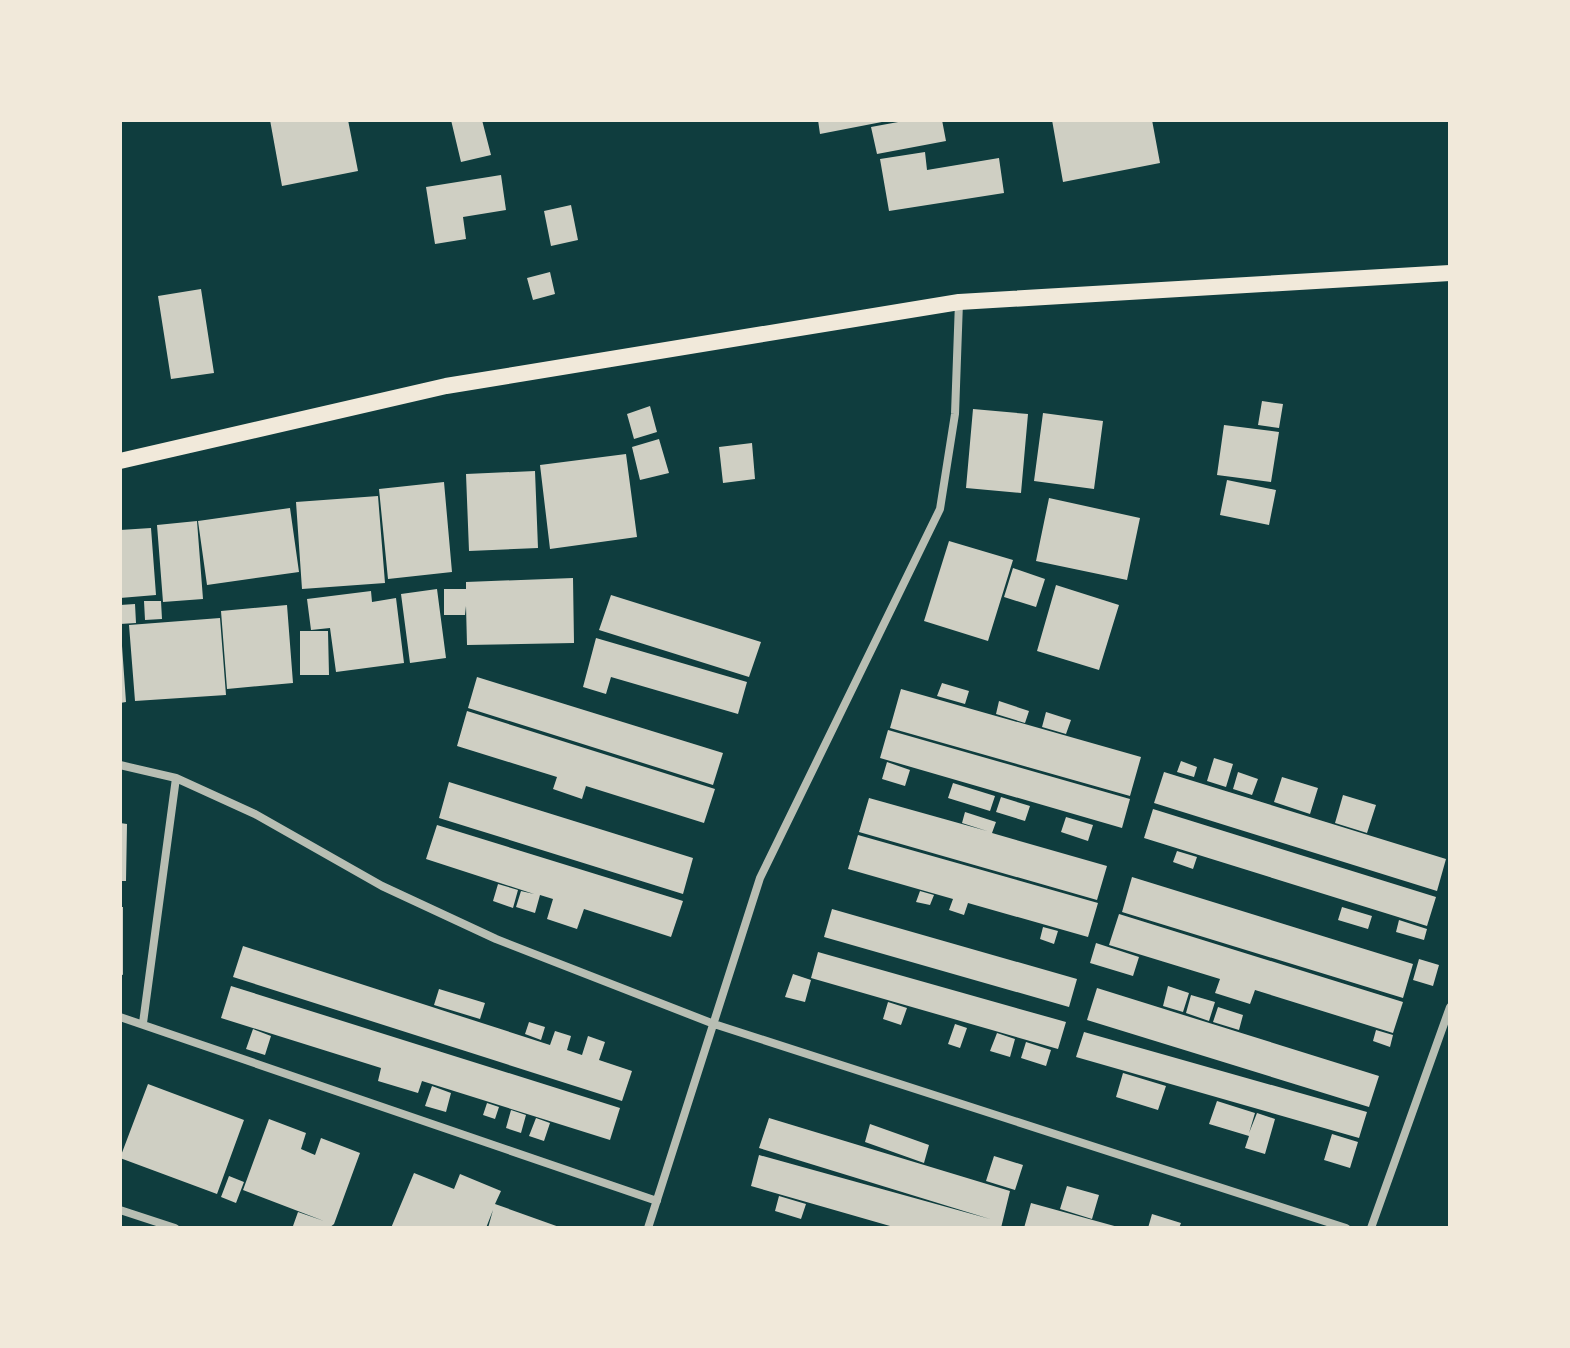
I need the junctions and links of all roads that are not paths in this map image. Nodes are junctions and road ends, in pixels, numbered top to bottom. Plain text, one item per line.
1 (1450, 273) edge
2 (959, 302) junction
3 (120, 461) edge
4 (120, 765) edge
5 (176, 778) junction
6 (1450, 1007) edge
7 (120, 1017) edge
8 (143, 1023) junction
9 (714, 1024) junction
10 (657, 1201) junction
11 (120, 1210) edge
12 (175, 1228) edge
13 (648, 1228) edge
14 (1346, 1228) edge
15 (1371, 1228) edge

1 - 2 main road
2 - 3 main road
2 - 9 street
4 - 5 street
5 - 8 street
5 - 9 street
6 - 15 street
7 - 8 street
8 - 10 street
9 - 10 street
9 - 14 street
10 - 13 street
11 - 12 street

